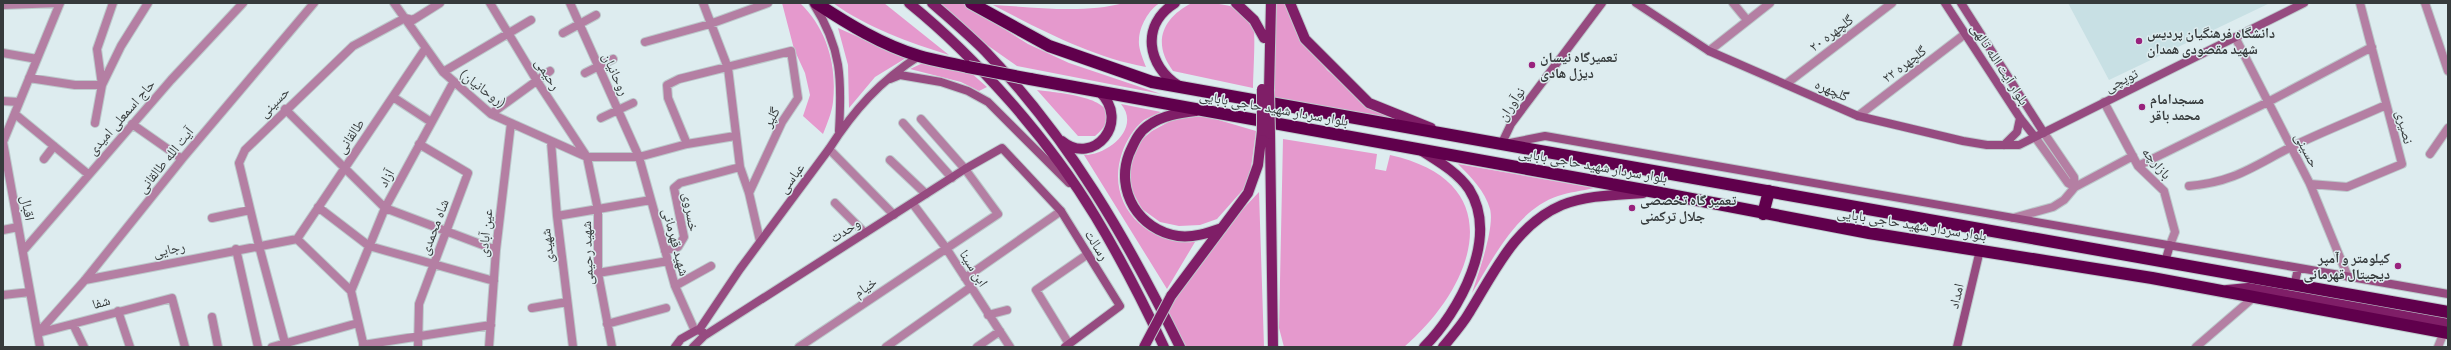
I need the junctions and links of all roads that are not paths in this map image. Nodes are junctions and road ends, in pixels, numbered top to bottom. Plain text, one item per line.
1 (60, 3) edge
2 (113, 3) edge
3 (148, 3) edge
4 (243, 3) edge
5 (314, 3) edge
6 (394, 3) edge
7 (440, 3) edge
8 (490, 3) edge
9 (570, 3) edge
10 (703, 3) edge
11 (768, 3) edge
12 (813, 3) edge
13 (816, 3) edge
14 (909, 3) edge
15 (932, 3) edge
16 (971, 3) edge
17 (1175, 3) edge
18 (1236, 3) edge
19 (1265, 3) edge
20 (1271, 3) edge
21 (1290, 3) edge
22 (1602, 3) edge
23 (1636, 3) edge
24 (1732, 3) edge
25 (1770, 3) edge
26 (1892, 3) edge
27 (1945, 3) edge
28 (1961, 3) edge
29 (2304, 3) edge
30 (2360, 3) edge
31 (2425, 3) edge
32 (3, 5) edge
33 (596, 15) dead end
34 (405, 18) junction
35 (531, 20) dead end
36 (1747, 20) junction
37 (578, 23) junction
38 (710, 24) junction
39 (508, 33) junction
40 (563, 33) dead end
41 (1965, 34) junction
42 (2235, 37) junction
43 (1264, 38) junction
44 (645, 42) dead end
45 (2372, 47) junction
46 (425, 49) junction
47 (1709, 50) junction
48 (3, 53) edge
49 (919, 56) junction
50 (614, 58) dead end
51 (37, 59) junction
52 (598, 66) junction
53 (728, 68) junction
54 (550, 71) dead end
55 (443, 72) junction
56 (2448, 72) edge
57 (585, 73) dead end
58 (29, 78) junction
59 (537, 81) junction
60 (883, 81) junction
61 (453, 83) junction
62 (1786, 84) junction
63 (102, 85) junction
64 (1181, 87) junction
65 (1266, 89) junction
66 (1099, 91) junction
67 (393, 97) junction
68 (3, 101) edge
69 (19, 102) junction
70 (2104, 102) junction
71 (2268, 102) junction
72 (633, 103) dead end
73 (2386, 105) junction
74 (618, 108) junction
75 (285, 109) junction
76 (1204, 110) junction
77 (14, 114) junction
78 (491, 114) junction
79 (1858, 116) junction
80 (601, 118) dead end
81 (2020, 118) junction
82 (921, 119) dead end
83 (431, 122) junction
84 (95, 123) dead end
85 (511, 123) junction
86 (903, 123) dead end
87 (132, 124) junction
88 (2448, 128) edge
89 (840, 132) junction
90 (1266, 132) junction
91 (2044, 133) junction
92 (735, 136) junction
93 (1058, 137) junction
94 (1456, 137) junction
95 (2036, 137) junction
96 (550, 142) junction
97 (420, 144) junction
98 (687, 144) junction
99 (2004, 144) junction
100 (1502, 145) junction
101 (54, 146) junction
102 (2291, 147) junction
103 (1002, 148) joint
104 (829, 149) junction
105 (1420, 150) junction
106 (2430, 154) dead end
107 (2133, 156) junction
108 (587, 157) junction
109 (639, 157) junction
110 (44, 159) dead end
111 (182, 159) junction
112 (890, 160) dead end
113 (2138, 166) junction
114 (740, 167) junction
115 (344, 168) junction
116 (965, 169) junction
117 (1750, 172) junction
118 (88, 174) junction
119 (952, 178) junction
120 (2310, 184) junction
121 (2189, 186) dead end
122 (1746, 187) junction
123 (2075, 187) junction
124 (1769, 191) junction
125 (1655, 192) junction
126 (749, 193) junction
127 (1079, 193) junction
128 (926, 194) junction
129 (651, 200) junction
130 (835, 203) dead end
131 (913, 204) junction
132 (318, 207) junction
133 (385, 208) junction
134 (250, 210) junction
135 (598, 210) junction
136 (1061, 212) junction
137 (1763, 214) junction
138 (894, 215) junction
139 (557, 216) junction
140 (212, 218) dead end
141 (2012, 218) junction
142 (18, 228) junction
143 (1222, 228) junction
144 (3, 230) edge
145 (446, 232) junction
146 (865, 233) junction
147 (296, 239) junction
148 (760, 241) junction
149 (2170, 245) junction
150 (258, 246) junction
151 (369, 246) junction
152 (946, 248) junction
153 (236, 249) junction
154 (496, 250) junction
155 (1980, 250) junction
156 (23, 251) junction
157 (665, 251) junction
158 (1088, 254) junction
159 (668, 261) junction
160 (2164, 262) junction
161 (434, 265) junction
162 (711, 266) dead end
163 (2298, 268) junction
164 (598, 273) junction
165 (2348, 277) junction
166 (964, 278) junction
167 (85, 280) junction
168 (494, 281) junction
169 (675, 286) junction
170 (2294, 286) junction
171 (971, 287) junction
172 (2217, 290) junction
173 (351, 291) junction
174 (30, 292) junction
175 (2448, 294) edge
176 (3, 295) edge
177 (2254, 298) junction
178 (567, 302) junction
179 (532, 308) dead end
180 (666, 308) dead end
181 (1007, 310) dead end
182 (118, 311) junction
183 (2448, 312) edge
184 (988, 315) junction
185 (212, 317) dead end
186 (358, 323) junction
187 (73, 324) junction
188 (606, 324) junction
189 (491, 325) junction
190 (2447, 330) edge
191 (1000, 331) junction
192 (699, 332) junction
193 (38, 333) junction
194 (417, 336) junction
195 (285, 343) junction
196 (1274, 345) edge
197 (364, 346) edge
198 (673, 346) edge
199 (1067, 346) edge
200 (40, 347) edge
201 (84, 347) edge
202 (130, 347) edge
203 (185, 347) edge
204 (218, 347) edge
205 (258, 347) edge
206 (272, 347) edge
207 (418, 347) edge
208 (489, 347) edge
209 (573, 347) edge
210 (612, 347) edge
211 (693, 347) edge
212 (799, 347) edge
213 (886, 347) edge
214 (977, 347) edge
215 (1010, 347) edge
216 (1144, 347) edge
217 (1164, 347) edge
218 (1180, 347) edge
219 (1424, 347) edge
220 (1443, 347) edge
221 (1957, 347) edge
222 (2196, 347) edge
223 (2438, 347) edge

1 - 32 street
1 - 51 street, اقبال
2 - 63 street
3 - 63 street
4 - 87 street, حاج اسمعلی امیدی
5 - 111 street, آیت الله طالقانی
6 - 34 street, (روحانیان)
7 - 34 street, حسینی
8 - 39 street, رحیمی
9 - 37 street, روحانیان
10 - 38 street
11 - 38 street
12 - 89 main road
13 - 49 highway, بلوار سردار شهید حاجی بابایی
14 - 127 main road
15 - 93 main road
16 - 64 highway, بلوار سردار شهید حاجی بابایی
17 - 64 main road
18 - 43 main road
19 - 43 main road
20 - 65 main road
21 - 94 main road
22 - 100 main road, نوآوران
23 - 47 main road, گلچهره
24 - 36 street
25 - 36 street
26 - 62 street, گلچهره ۲۰
27 - 41 main road, بلوار آیت الله تالهی
28 - 91 main road, بلوار آیت الله تالهی
29 - 42 main road, توپچی
30 - 45 street, نصیری
31 - 56 street
33 - 37 street
34 - 46 street, (روحانیان)
34 - 75 street, حسینی
35 - 39 street
36 - 47 street
37 - 40 street
37 - 52 street, روحانیان
38 - 44 street
38 - 53 street
39 - 55 street
39 - 59 street, رحیمی
41 - 79 street, گلچهره ۲۲
41 - 81 main road, بلوار آیت الله تالهی
42 - 70 main road, توپچی
42 - 71 street, حسینی
43 - 65 main road
45 - 71 street
45 - 73 street, نصیری
46 - 55 street, (روحانیان)
46 - 67 street, طالقانی
47 - 62 main road, گلچهره
48 - 51 street
49 - 60 main road, عباسی
49 - 66 highway, بلوار سردار شهید حاجی بابایی, bridge
50 - 52 street
51 - 58 street, اقبال
52 - 57 street
52 - 74 street, روحانیان
53 - 92 street
53 - 98 street
53 - 126 street, گلپر
54 - 59 street
55 - 61 street, (روحانیان)
58 - 63 street
58 - 69 street, اقبال
59 - 78 street
59 - 108 street, رحیمی
60 - 89 main road, عباسی
60 - 127 main road
61 - 78 street, (روحانیان)
61 - 83 street, آزاد
62 - 79 main road, گلچهره
63 - 84 street
64 - 94 highway, بلوار سردار شهید حاجی بابایی
65 - 90 main road, bridge
66 - 76 highway, بلوار سردار شهید حاجی بابایی
66 - 93 main road
67 - 83 street
67 - 115 street, طالقانی
68 - 69 street
69 - 77 street, اقبال
70 - 91 main road, توپچی
70 - 107 street, بازارچه
71 - 102 street, حسینی
71 - 113 street
72 - 74 street
73 - 102 street
73 - 120 street, نصیری
74 - 80 street
74 - 109 street, روحانیان
75 - 115 street
75 - 134 street, حسینی
76 - 105 highway, بلوار سردار شهید حاجی بابایی
76 - 143 main road
77 - 101 street
77 - 142 street, اقبال
78 - 85 street, (روحانیان)
79 - 99 main road, گلچهره
81 - 95 main road, بلوار آیت الله تالهی
81 - 99 main road
82 - 116 street
83 - 97 street, آزاد
85 - 96 street, (روحانیان)
85 - 154 street, عین آبادی
86 - 119 street
87 - 111 street
87 - 118 street, حاج اسمعلی امیدی
88 - 106 street
89 - 104 main road, عباسی
90 - 143 main road
90 - 196 main road
91 - 95 main road, توپچی
91 - 123 street
92 - 98 street
92 - 114 street
93 - 218 main road
94 - 100 highway, بلوار سردار شهید حاجی بابایی
95 - 99 main road, گلچهره
95 - 123 street
96 - 108 street, (روحانیان)
96 - 139 street, شهیدی
97 - 133 street, آزاد
97 - 145 street, شاه محمدی
98 - 109 street
100 - 117 main road
100 - 122 highway, بلوار سردار شهید حاجی بابایی
101 - 110 street
101 - 118 street
102 - 120 street, حسینی
102 - 121 street
103 - 116 main road, وحدت
103 - 136 main road, رسالت
104 - 138 street
104 - 148 main road, عباسی
105 - 125 highway, بلوار سردار شهید حاجی بابایی
105 - 219 main road
107 - 113 street, بازارچه
107 - 123 street
108 - 109 street
108 - 135 street, شهید رحیمی
109 - 129 street, شهید قهرمانی
111 - 167 street, آیت الله طالقانی
112 - 128 street
113 - 149 street, بازارچه
114 - 126 street
114 - 157 street, خسروی
115 - 132 street, طالقانی
115 - 133 street
116 - 119 main road, وحدت
116 - 152 street, خیام
117 - 122 main road
117 - 141 main road
118 - 156 street, حاج اسمعلی امیدی
119 - 128 main road, وحدت
120 - 165 street, حسینی
122 - 124 highway, بلوار سردار شهید حاجی بابایی
123 - 141 street
124 - 137 highway
124 - 160 highway, بلوار سردار شهید حاجی بابایی
125 - 137 highway, بلوار سردار شهید حاجی بابایی
125 - 220 main road
126 - 148 street
127 - 217 main road
128 - 131 main road, وحدت
129 - 135 street
129 - 157 street, شهید قهرمانی
130 - 146 street
131 - 138 main road, وحدت
131 - 152 street, ابن سینا
132 - 147 street, طالقانی
132 - 151 street
133 - 145 street
133 - 151 street, آزاد
134 - 140 street
134 - 150 street, حسینی
135 - 139 street
135 - 164 street, شهید رحیمی
136 - 158 main road, رسالت
136 - 166 street
137 - 155 highway, بلوار سردار شهید حاجی بابایی
138 - 146 main road, وحدت
139 - 178 street, شهیدی
141 - 149 main road
142 - 144 street
142 - 156 street, اقبال
143 - 216 main road, bridge
145 - 154 street
145 - 161 street, شاه محمدی
146 - 192 main road, وحدت
147 - 150 street, رجایی
147 - 173 street
148 - 192 main road, عباسی
149 - 160 main road
149 - 163 main road
150 - 153 street, رجایی
150 - 195 street, حسینی
151 - 161 street
151 - 173 street, آزاد
152 - 166 street, ابن سینا
152 - 212 street, خیام
153 - 167 street, رجایی
153 - 205 street
154 - 168 street, عین آبادی
155 - 172 highway, بلوار سردار شهید حاجی بابایی
155 - 221 main road, امداد
156 - 174 street, اقبال
157 - 159 street, شهید قهرمانی
158 - 199 street
158 - 199 main road, رسالت
159 - 164 street
159 - 169 street, شهید قهرمانی
160 - 170 highway, بلوار سردار شهید حاجی بابایی
161 - 168 street
161 - 194 street, شاه محمدی
162 - 169 street
163 - 165 main road
163 - 170 main road
164 - 188 street, شهید رحیمی
165 - 175 main road
166 - 171 street, ابن سینا
167 - 193 street, آیت الله طالقانی
168 - 189 street, عین آبادی
169 - 192 street, شهید قهرمانی
170 - 183 highway, بلوار سردار شهید حاجی بابایی
171 - 184 street, ابن سینا
171 - 213 street
172 - 177 highway, بلوار سردار شهید حاجی بابایی
172 - 190 main road
173 - 186 street
174 - 176 street
174 - 193 street, اقبال
177 - 190 highway, بلوار سردار شهید حاجی بابایی
177 - 222 street
178 - 179 street
178 - 209 street, شهیدی
180 - 188 street
181 - 184 street
182 - 187 street, شفا
182 - 202 street
182 - 203 street, شفا
184 - 191 street, ابن سینا
185 - 204 street
186 - 195 street
186 - 197 street
187 - 193 street, شفا
187 - 201 street
188 - 210 street, شهید رحیمی
189 - 194 street
189 - 208 street, عین آبادی
190 - 223 street
191 - 214 street
191 - 215 street, ابن سینا
192 - 198 main road
192 - 211 main road
193 - 200 street, اقبال
194 - 197 street
194 - 207 street, شاه محمدی
195 - 206 street

